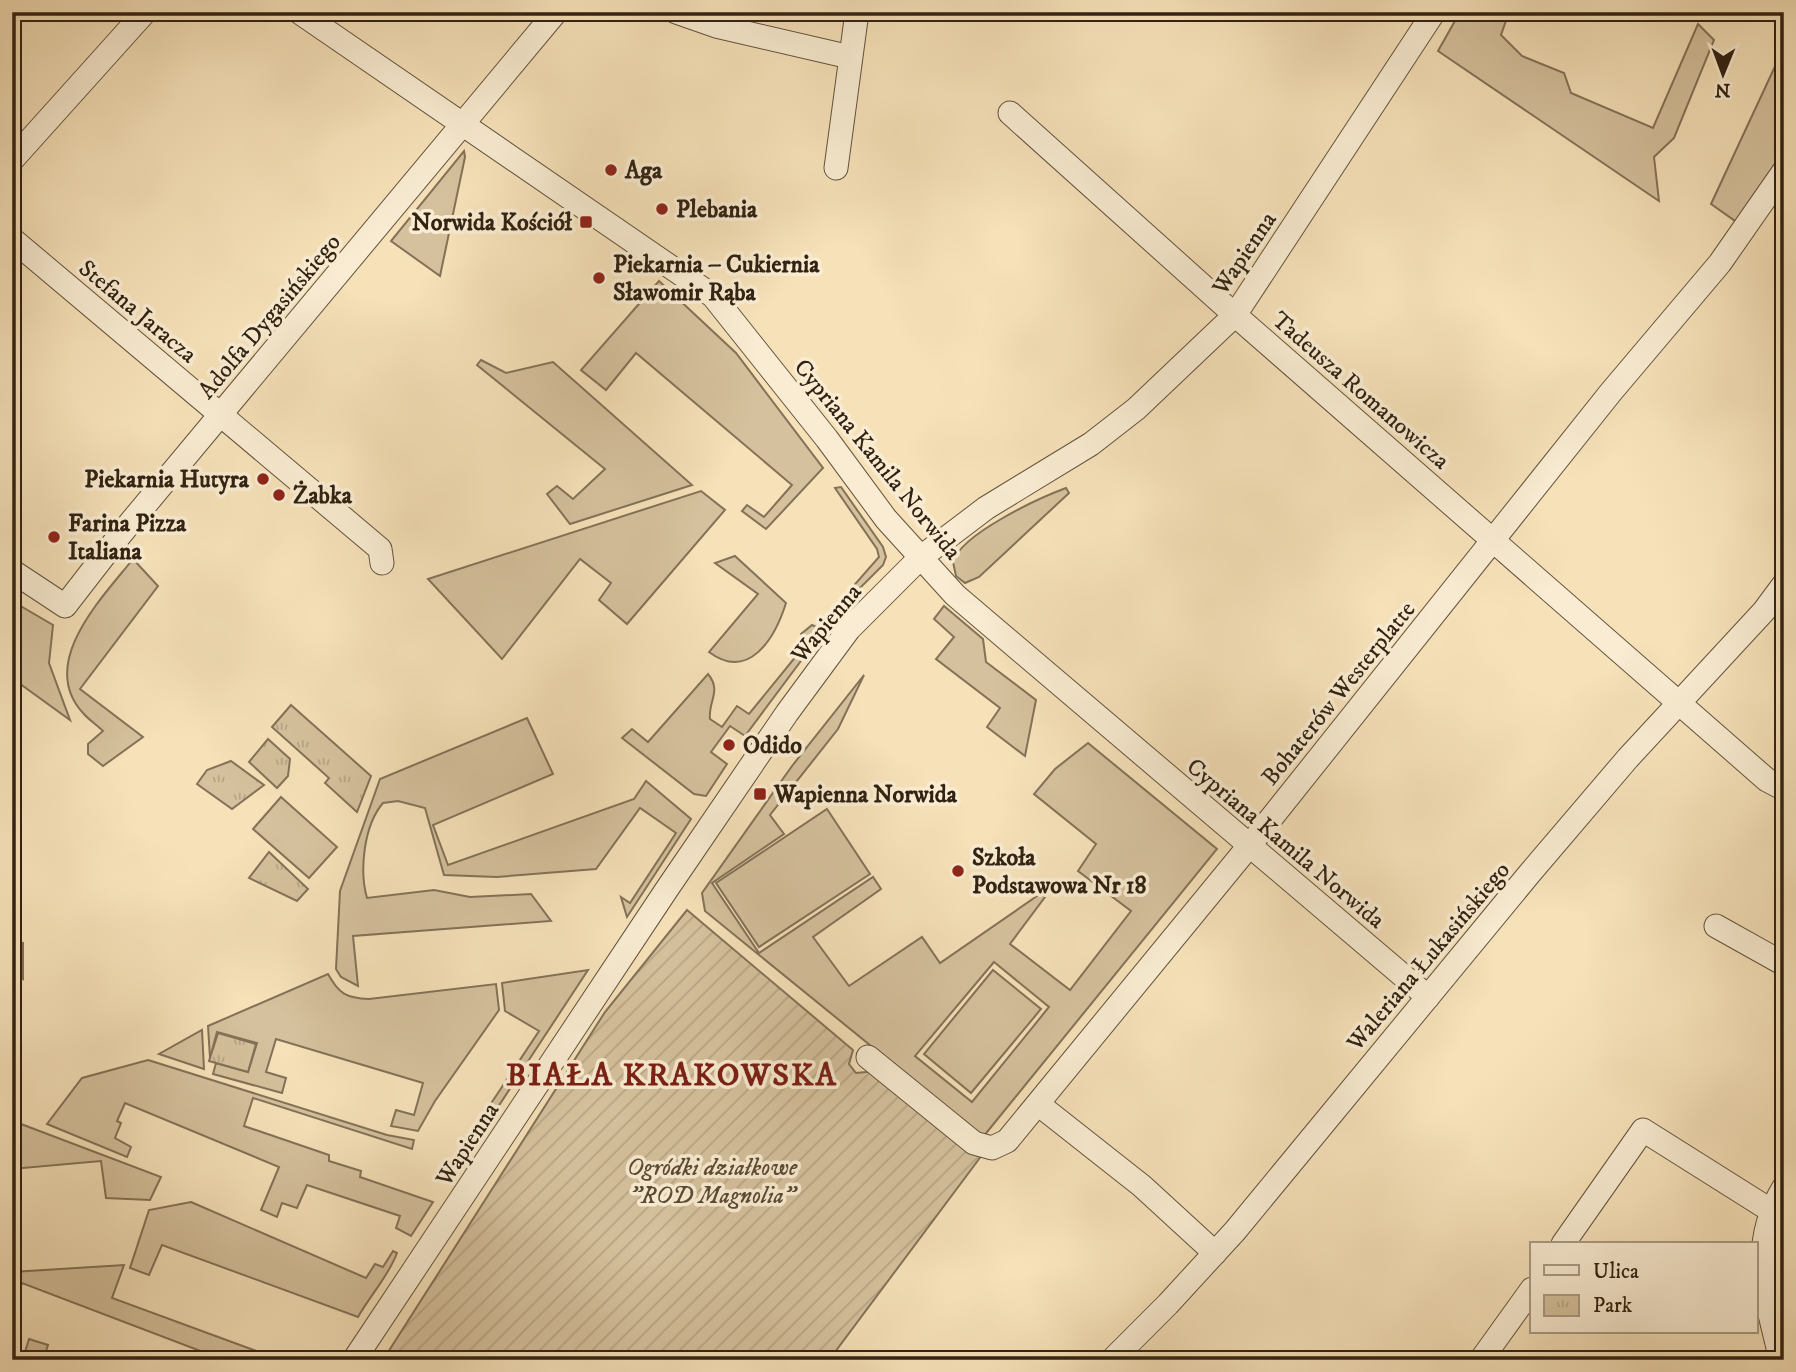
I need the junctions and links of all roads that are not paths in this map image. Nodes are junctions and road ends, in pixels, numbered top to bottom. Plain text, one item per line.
1 (145, 12) edge
2 (299, 12) edge
3 (556, 12) edge
4 (676, 12) edge
5 (857, 12) edge
6 (1434, 12) edge
7 (850, 57) junction
8 (1010, 113) dead end
9 (464, 125) junction
10 (12, 160) edge
11 (836, 168) dead end
12 (1784, 171) edge
13 (12, 239) edge
14 (1235, 315) junction
15 (221, 415) junction
16 (1493, 541) junction
17 (920, 558) junction
18 (382, 563) dead end
19 (12, 571) edge
20 (1784, 584) edge
21 (1681, 702) junction
22 (1784, 789) edge
23 (1249, 846) junction
24 (1716, 926) dead end
25 (1784, 964) edge
26 (1428, 997) junction
27 (868, 1057) dead end
28 (1038, 1104) junction
29 (1784, 1188) edge
30 (1770, 1210) junction
31 (1564, 1242) edge
32 (1215, 1253) junction
33 (1530, 1292) edge
34 (354, 1360) edge
35 (1112, 1360) edge
36 (1481, 1360) edge
37 (1781, 1360) edge

1 - 10 street
2 - 9 street, Cypriana Kamila Norwida
3 - 9 street, Adolfa Dygasińskiego
4 - 7 street
5 - 7 street
6 - 14 street, Wapienna
7 - 11 street
8 - 14 street, Tadeusza Romanowicza
9 - 15 street, Adolfa Dygasińskiego
9 - 17 street, Cypriana Kamila Norwida
12 - 16 street, Bohaterów Westerplatte
13 - 15 street, Stefana Jaracza
14 - 16 street, Tadeusza Romanowicza
14 - 17 street, Wapienna
15 - 18 street, Stefana Jaracza
15 - 19 street, Adolfa Dygasińskiego
16 - 21 street, Tadeusza Romanowicza
16 - 23 street, Bohaterów Westerplatte
17 - 23 street, Cypriana Kamila Norwida
17 - 34 street, Wapienna
20 - 21 street, Waleriana Łukasińskiego
21 - 22 street, Tadeusza Romanowicza
21 - 26 street, Waleriana Łukasińskiego
23 - 26 street, Cypriana Kamila Norwida
23 - 28 street, Bohaterów Westerplatte
24 - 25 street
26 - 32 street, Waleriana Łukasińskiego
27 - 28 street, Bohaterów Westerplatte
28 - 32 street
29 - 30 street
30 - 31 street
30 - 37 street
32 - 35 street, Waleriana Łukasińskiego
33 - 36 street

